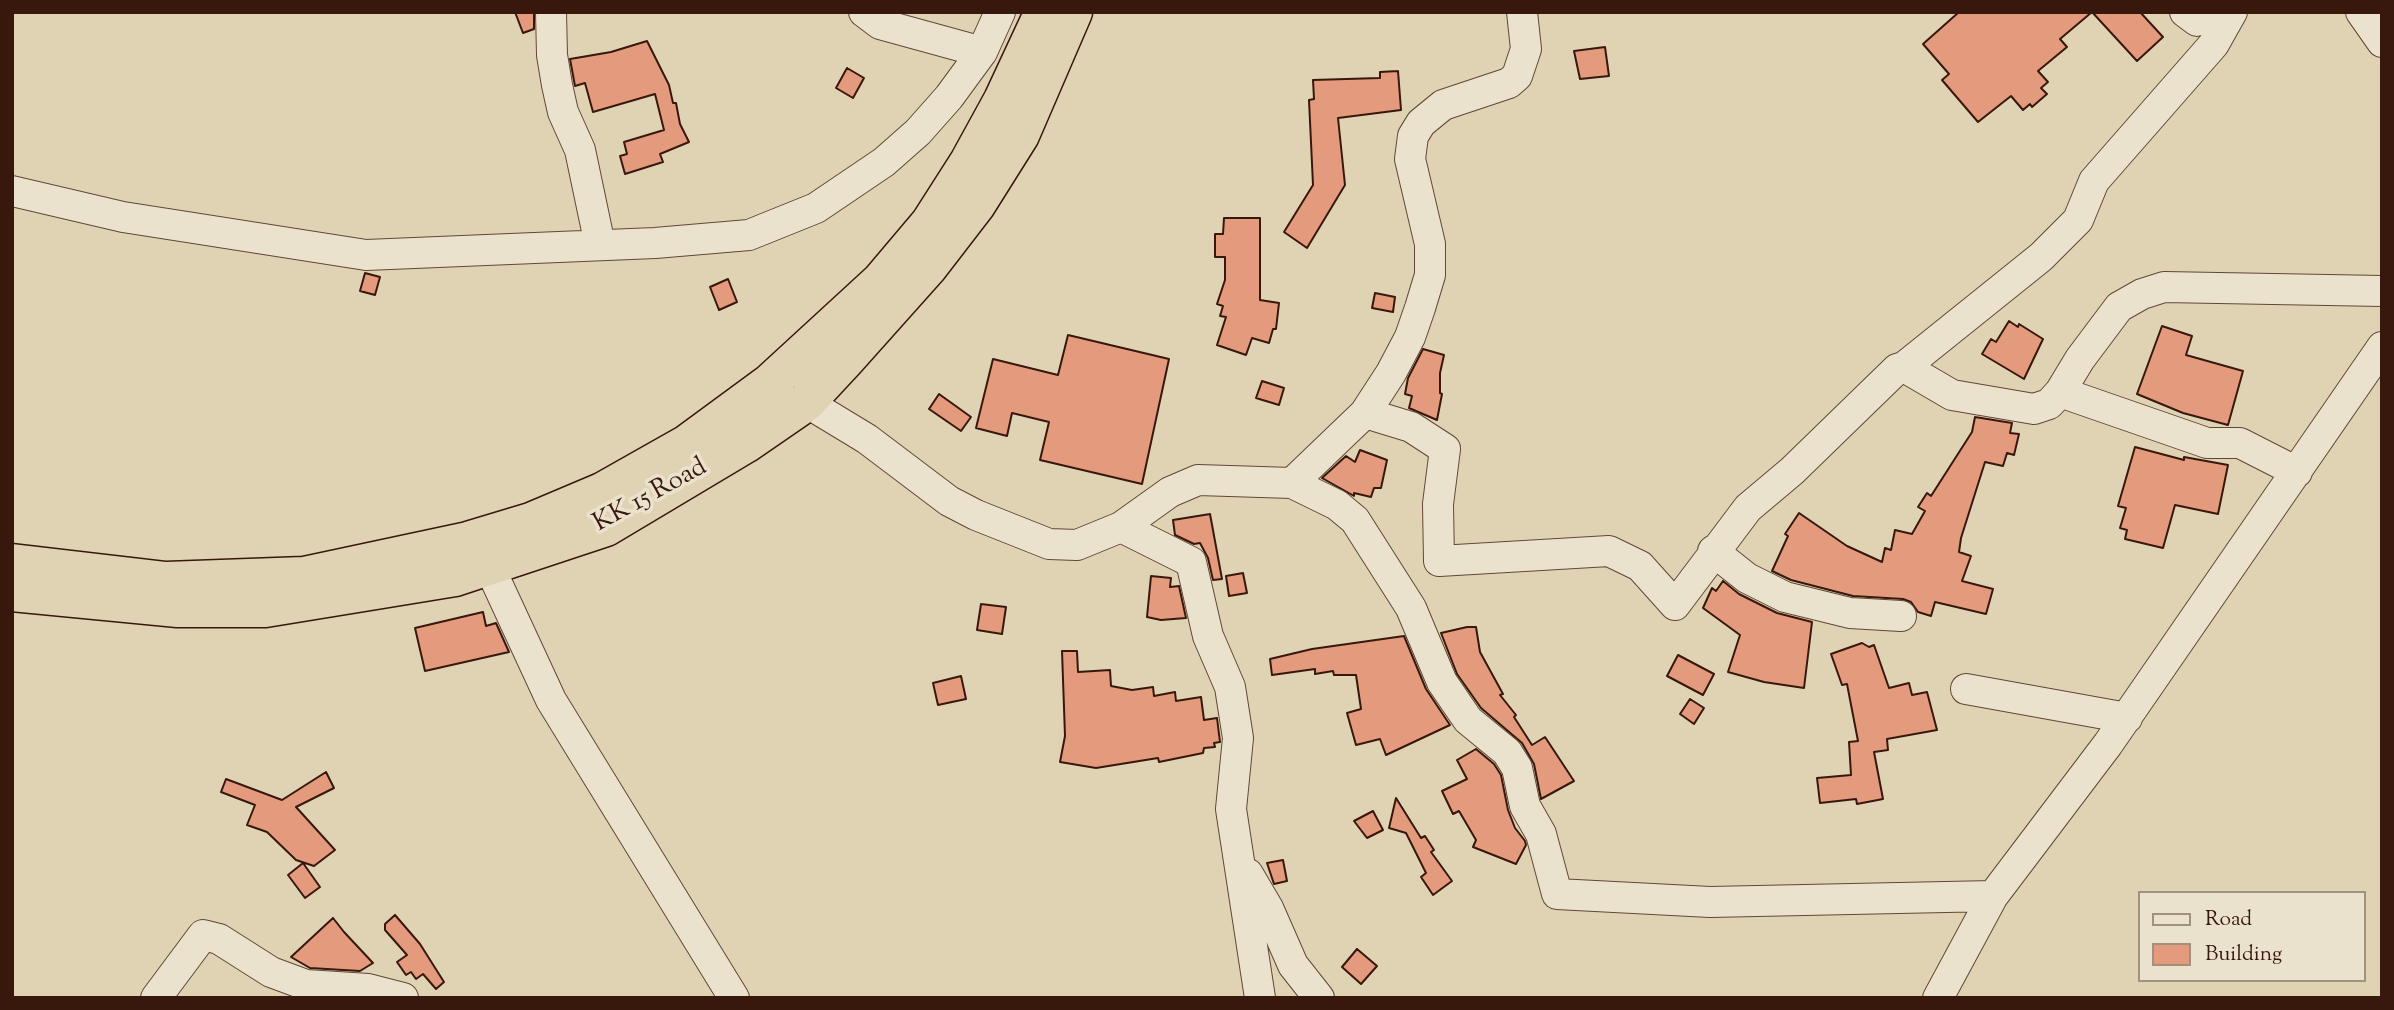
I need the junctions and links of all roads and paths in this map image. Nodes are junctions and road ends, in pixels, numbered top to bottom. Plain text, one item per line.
1 (551, 12) edge
2 (864, 12) edge
3 (1000, 12) edge
4 (1044, 12) edge
5 (1073, 12) edge
6 (1522, 12) edge
7 (2185, 12) edge
8 (2210, 12) edge
9 (2232, 12) edge
10 (2361, 12) edge
11 (2382, 42) edge
12 (982, 52) junction
13 (12, 191) edge
14 (600, 245) junction
15 (2382, 291) edge
16 (2382, 347) edge
17 (1904, 367) junction
18 (2060, 392) junction
19 (806, 402) junction
20 (1365, 413) junction
21 (2297, 472) junction
22 (1292, 483) junction
23 (1121, 527) junction
24 (1713, 551) junction
25 (12, 563) edge
26 (489, 566) junction
27 (12, 592) edge
28 (1901, 616) dead end
29 (1966, 689) dead end
30 (2127, 718) junction
31 (1242, 864) junction
32 (1993, 896) junction
33 (156, 998) edge
34 (403, 998) edge
35 (734, 998) edge
36 (1260, 998) edge
37 (1319, 998) edge
38 (1938, 998) edge

1 - 14 street
2 - 12 street
3 - 12 street
4 - 25 highway, KK 15 Road
5 - 19 highway, KK 15 Road
6 - 20 street
7 - 8 street
9 - 17 street
10 - 11 street
12 - 14 street
13 - 14 street
15 - 18 street
16 - 21 street
17 - 18 street
17 - 24 street
18 - 21 street
19 - 23 street
19 - 26 highway, KK 15 Road
20 - 22 street
20 - 24 street
21 - 30 street
22 - 23 street
22 - 32 street
23 - 31 street
24 - 28 street
26 - 27 highway, KK 15 Road
26 - 35 street
29 - 30 street
30 - 32 street
31 - 36 street
31 - 37 street
32 - 38 street
33 - 34 street

